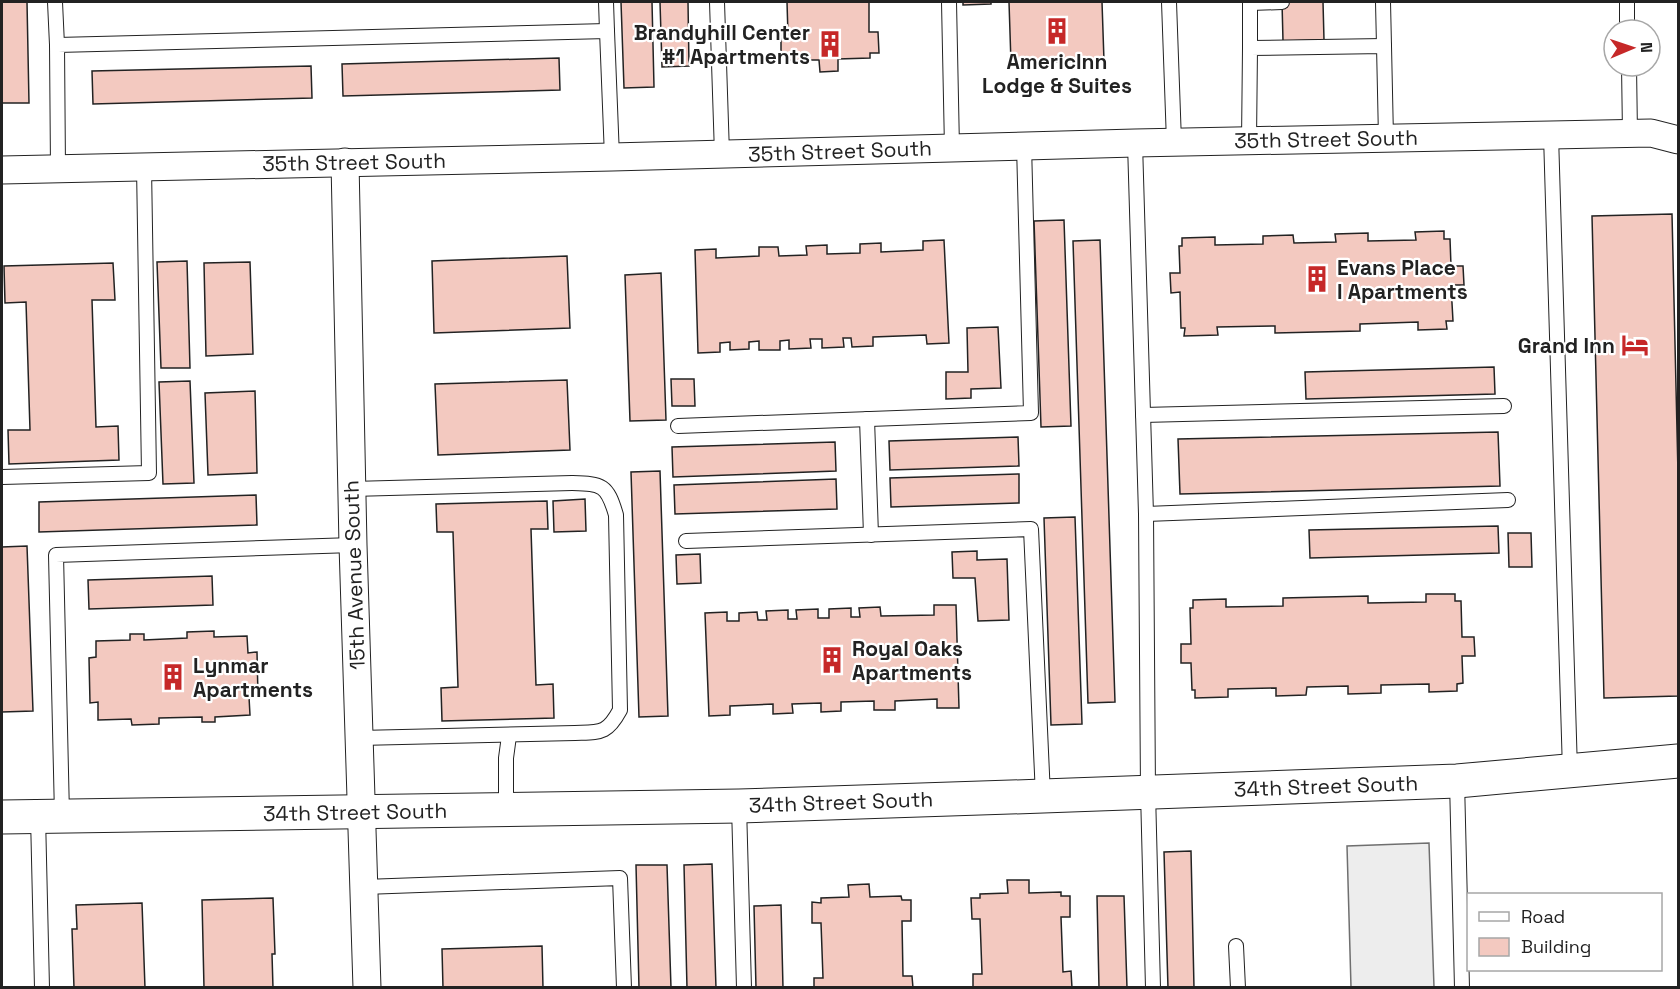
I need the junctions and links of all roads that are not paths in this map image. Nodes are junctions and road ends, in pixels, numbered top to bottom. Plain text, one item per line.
1 (56, 2) edge
2 (606, 2) edge
3 (717, 2) edge
4 (949, 2) edge
5 (1169, 2) edge
6 (1250, 2) edge
7 (1282, 2) edge
8 (1383, 2) edge
9 (1627, 2) edge
10 (1628, 18) edge
11 (607, 31) junction
12 (57, 45) junction
13 (1384, 46) junction
14 (1250, 48) junction
15 (1629, 78) edge
16 (1630, 134) junction
17 (1551, 135) junction
18 (1386, 138) junction
19 (1678, 140) edge
20 (1249, 141) junction
21 (1174, 142) junction
22 (1135, 143) junction
23 (1024, 145) junction
24 (952, 148) junction
25 (722, 154) junction
26 (612, 157) junction
27 (345, 162) junction
28 (144, 167) junction
29 (58, 169) junction
30 (2, 170) edge
31 (1504, 406) dead end
32 (1143, 416) junction
33 (867, 419) junction
34 (678, 426) dead end
35 (2, 477) edge
36 (352, 489) junction
37 (1508, 500) dead end
38 (1146, 514) junction
39 (871, 535) junction
40 (686, 541) dead end
41 (353, 545) junction
42 (509, 736) junction
43 (359, 738) junction
44 (1678, 761) edge
45 (1570, 771) junction
46 (1457, 781) junction
47 (1148, 792) junction
48 (1042, 796) junction
49 (739, 806) junction
50 (506, 810) junction
51 (361, 812) junction
52 (50, 816) junction
53 (2, 817) edge
54 (364, 887) junction
55 (1236, 946) dead end
56 (42, 987) edge
57 (367, 987) edge
58 (624, 987) edge
59 (744, 987) edge
60 (1153, 987) edge
61 (1238, 987) edge
62 (1462, 987) edge

1 - 12 lane
2 - 11 lane
3 - 25 lane
4 - 24 lane
5 - 21 lane
6 - 7 lane
6 - 14 lane
8 - 13 lane
9 - 10 lane
11 - 12 lane
11 - 26 lane
12 - 29 lane
13 - 14 lane
13 - 18 lane
14 - 20 lane
15 - 16 lane
16 - 17 street, 35th Street South
16 - 19 street, 35th Street South
17 - 18 street, 35th Street South
17 - 45 lane
18 - 20 street, 35th Street South
20 - 21 street, 35th Street South
21 - 22 street, 35th Street South
22 - 23 street, 35th Street South
22 - 32 lane
23 - 24 street, 35th Street South
23 - 33 lane
24 - 25 street, 35th Street South
25 - 26 street, 35th Street South
26 - 27 street, 35th Street South
27 - 28 street, 35th Street South
27 - 36 street, 15th Avenue South
28 - 29 street, 35th Street South
28 - 35 lane
29 - 30 street, 35th Street South
31 - 32 lane
32 - 38 lane
33 - 34 lane
33 - 39 lane
36 - 41 street, 15th Avenue South
36 - 42 lane
37 - 38 lane
38 - 47 lane
39 - 40 lane
39 - 48 lane
41 - 43 street, 15th Avenue South
41 - 52 lane
42 - 43 lane
42 - 50 lane
43 - 51 street, 15th Avenue South
44 - 45 street, 34th Street South
45 - 46 street, 34th Street South
46 - 47 street, 34th Street South
46 - 62 lane
47 - 48 street, 34th Street South
47 - 60 lane
48 - 49 street, 34th Street South
49 - 50 street, 34th Street South
49 - 59 lane
50 - 51 street, 34th Street South
51 - 52 street, 34th Street South
51 - 54 street, 15th Avenue South
52 - 53 street, 34th Street South
52 - 56 lane
54 - 57 street, 15th Avenue South
54 - 58 lane
55 - 61 lane

